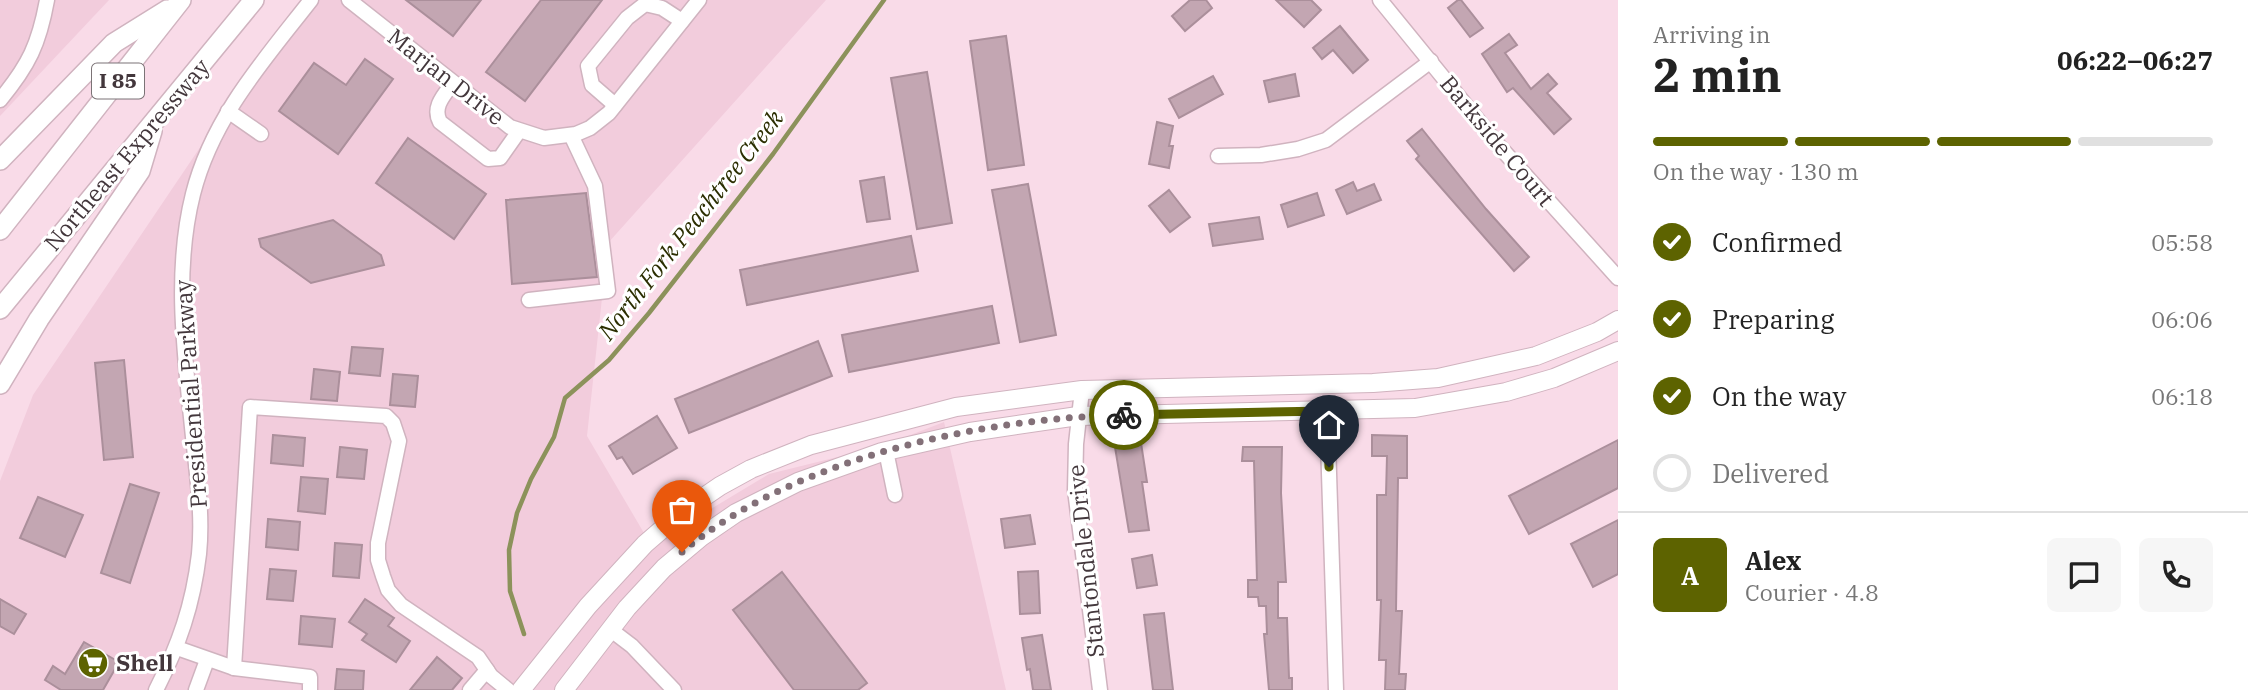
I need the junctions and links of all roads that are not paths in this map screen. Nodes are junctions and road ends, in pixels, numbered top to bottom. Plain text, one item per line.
1 (47, 0) edge
2 (254, 0) edge
3 (311, 0) edge
4 (349, 0) edge
5 (699, 0) edge
6 (1380, 0) edge
7 (180, 1) edge
8 (682, 21) junction
9 (1431, 61) junction
10 (453, 83) junction
11 (0, 100) edge
12 (615, 105) junction
13 (228, 111) junction
14 (155, 121) junction
15 (519, 131) junction
16 (261, 134) dead end
17 (571, 135) junction
18 (1218, 156) dead end
19 (0, 160) edge
20 (0, 230) edge
21 (1618, 278) edge
22 (529, 300) dead end
23 (0, 309) edge
24 (1618, 320) edge
25 (1618, 351) edge
26 (0, 384) edge
27 (1082, 390) junction
28 (1327, 411) junction
29 (1078, 416) junction
30 (886, 451) junction
31 (895, 495) dead end
32 (611, 630) junction
33 (177, 648) junction
34 (206, 660) junction
35 (234, 668) junction
36 (487, 670) junction
37 (156, 690) edge
38 (197, 690) edge
39 (310, 690) edge
40 (470, 690) edge
41 (508, 690) edge
42 (521, 690) edge
43 (564, 690) edge
44 (674, 690) edge
45 (1100, 690) edge
46 (1336, 690) edge

1 - 11 street
2 - 14 highway, Northeast Expressway / I 85
3 - 13 street, Presidential Parkway
4 - 10 street, Marjan Drive
5 - 8 street, Marjan Drive
6 - 9 street, Barkside Court
7 - 19 highway
7 - 20 highway, I 85
8 - 12 street, Marjan Drive
8 - 12 street
9 - 18 street
9 - 21 street, Barkside Court
10 - 15 street, Marjan Drive
10 - 15 street
12 - 17 street, Marjan Drive
13 - 16 street
13 - 33 street, Presidential Parkway
14 - 23 highway, Northeast Expressway / I 85
14 - 26 highway
15 - 17 street, Marjan Drive
17 - 22 street
24 - 27 main road
25 - 28 main road
27 - 29 street, Stantondale Drive
27 - 42 main road
28 - 29 main road
28 - 46 street
29 - 30 main road
29 - 45 street, Stantondale Drive
30 - 31 street
30 - 32 main road
32 - 43 main road
32 - 44 street
33 - 34 street
33 - 37 street, Presidential Parkway
34 - 35 street
34 - 38 street
35 - 36 street
35 - 39 street
36 - 40 street
36 - 41 street

